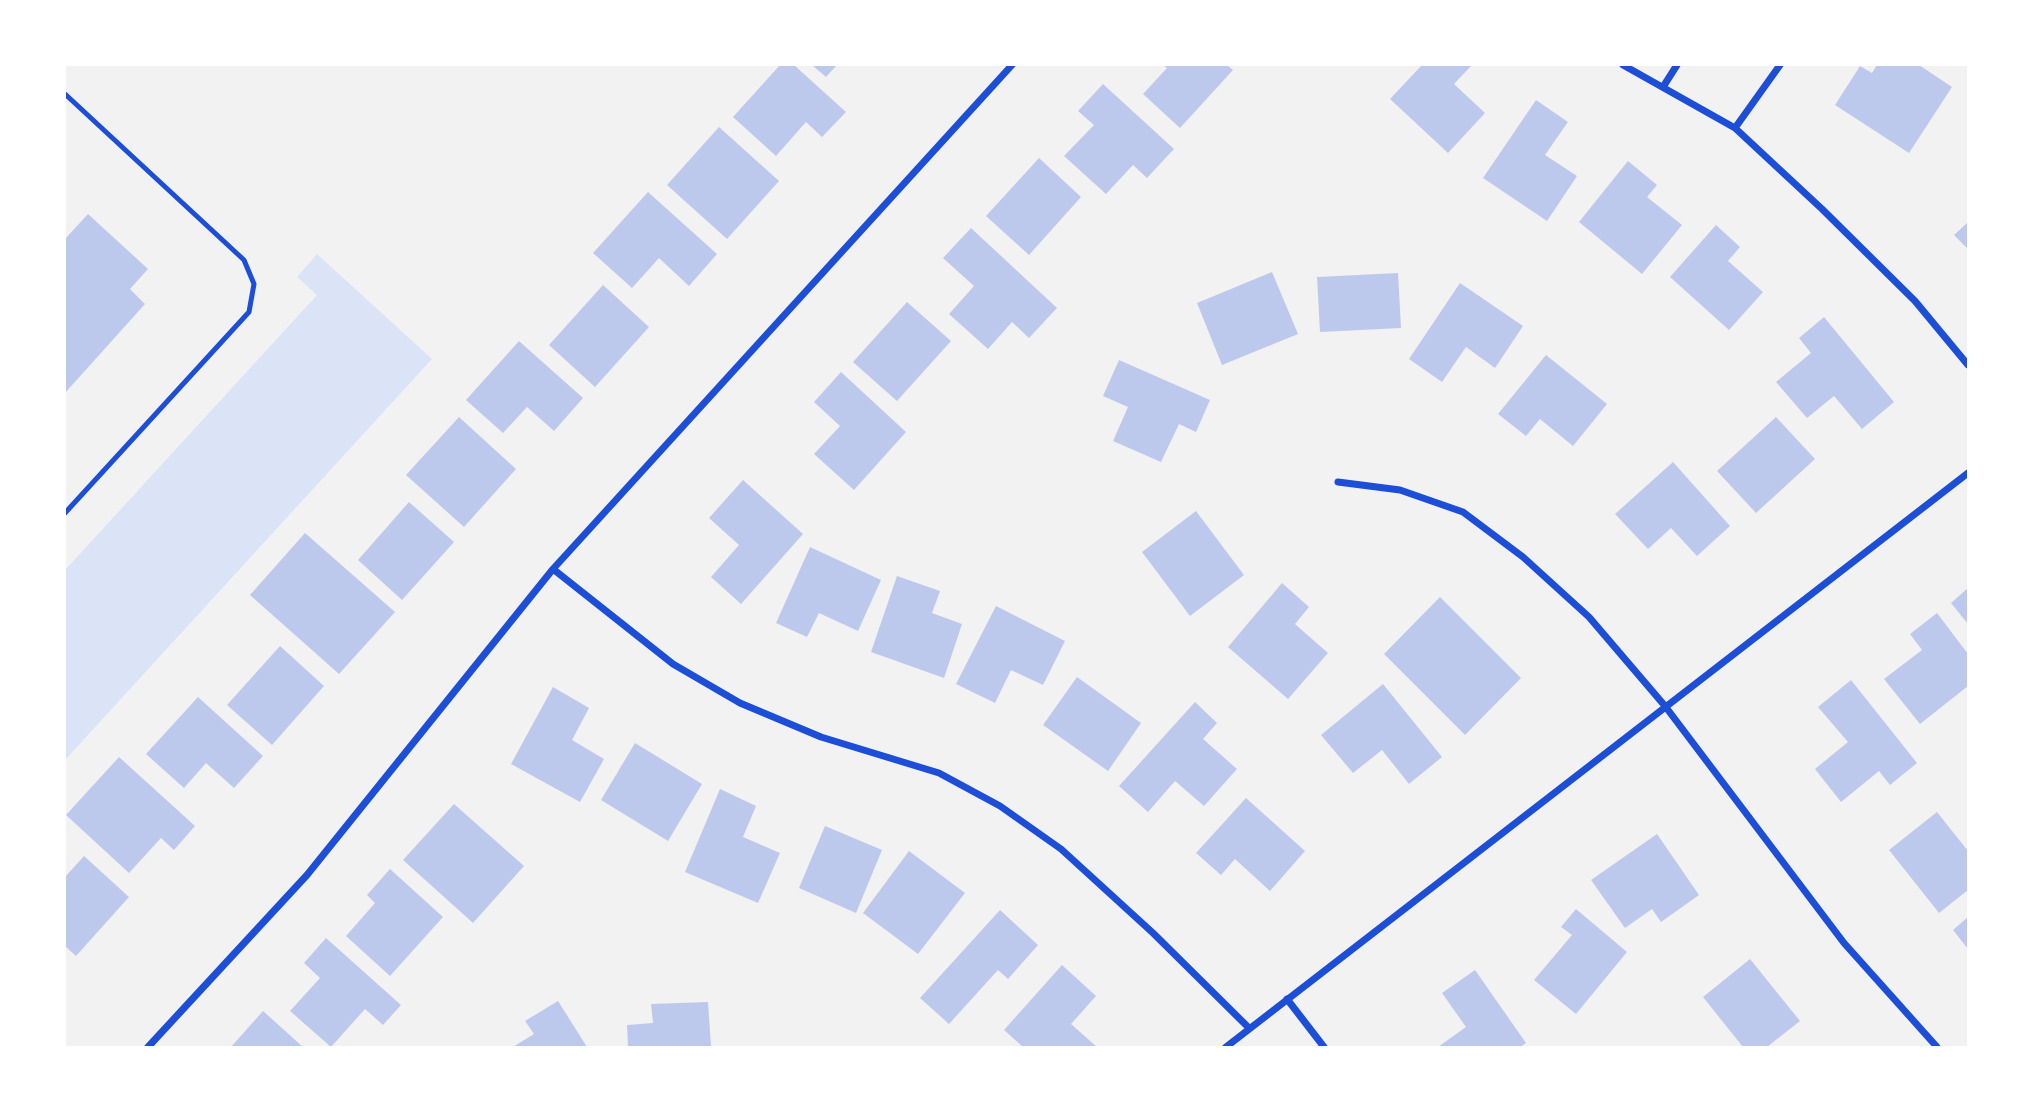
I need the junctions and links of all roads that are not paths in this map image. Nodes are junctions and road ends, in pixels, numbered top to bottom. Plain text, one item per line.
1 (1012, 65) edge
2 (1623, 65) edge
3 (1677, 65) edge
4 (1780, 65) edge
5 (1663, 87) junction
6 (65, 94) edge
7 (1735, 128) junction
8 (1968, 365) edge
9 (1968, 473) edge
10 (1338, 482) dead end
11 (65, 513) edge
12 (553, 569) junction
13 (1665, 706) junction
14 (1287, 999) junction
15 (1249, 1028) junction
16 (148, 1047) edge
17 (1226, 1047) edge
18 (1324, 1047) edge
19 (1937, 1047) edge

1 - 12 street
2 - 5 street
3 - 5 street
4 - 7 street
5 - 7 street
6 - 11 lane
7 - 8 street
9 - 13 street
10 - 13 street
12 - 15 street
12 - 16 street
13 - 14 street
13 - 19 street
14 - 15 street
14 - 18 street
15 - 17 street

